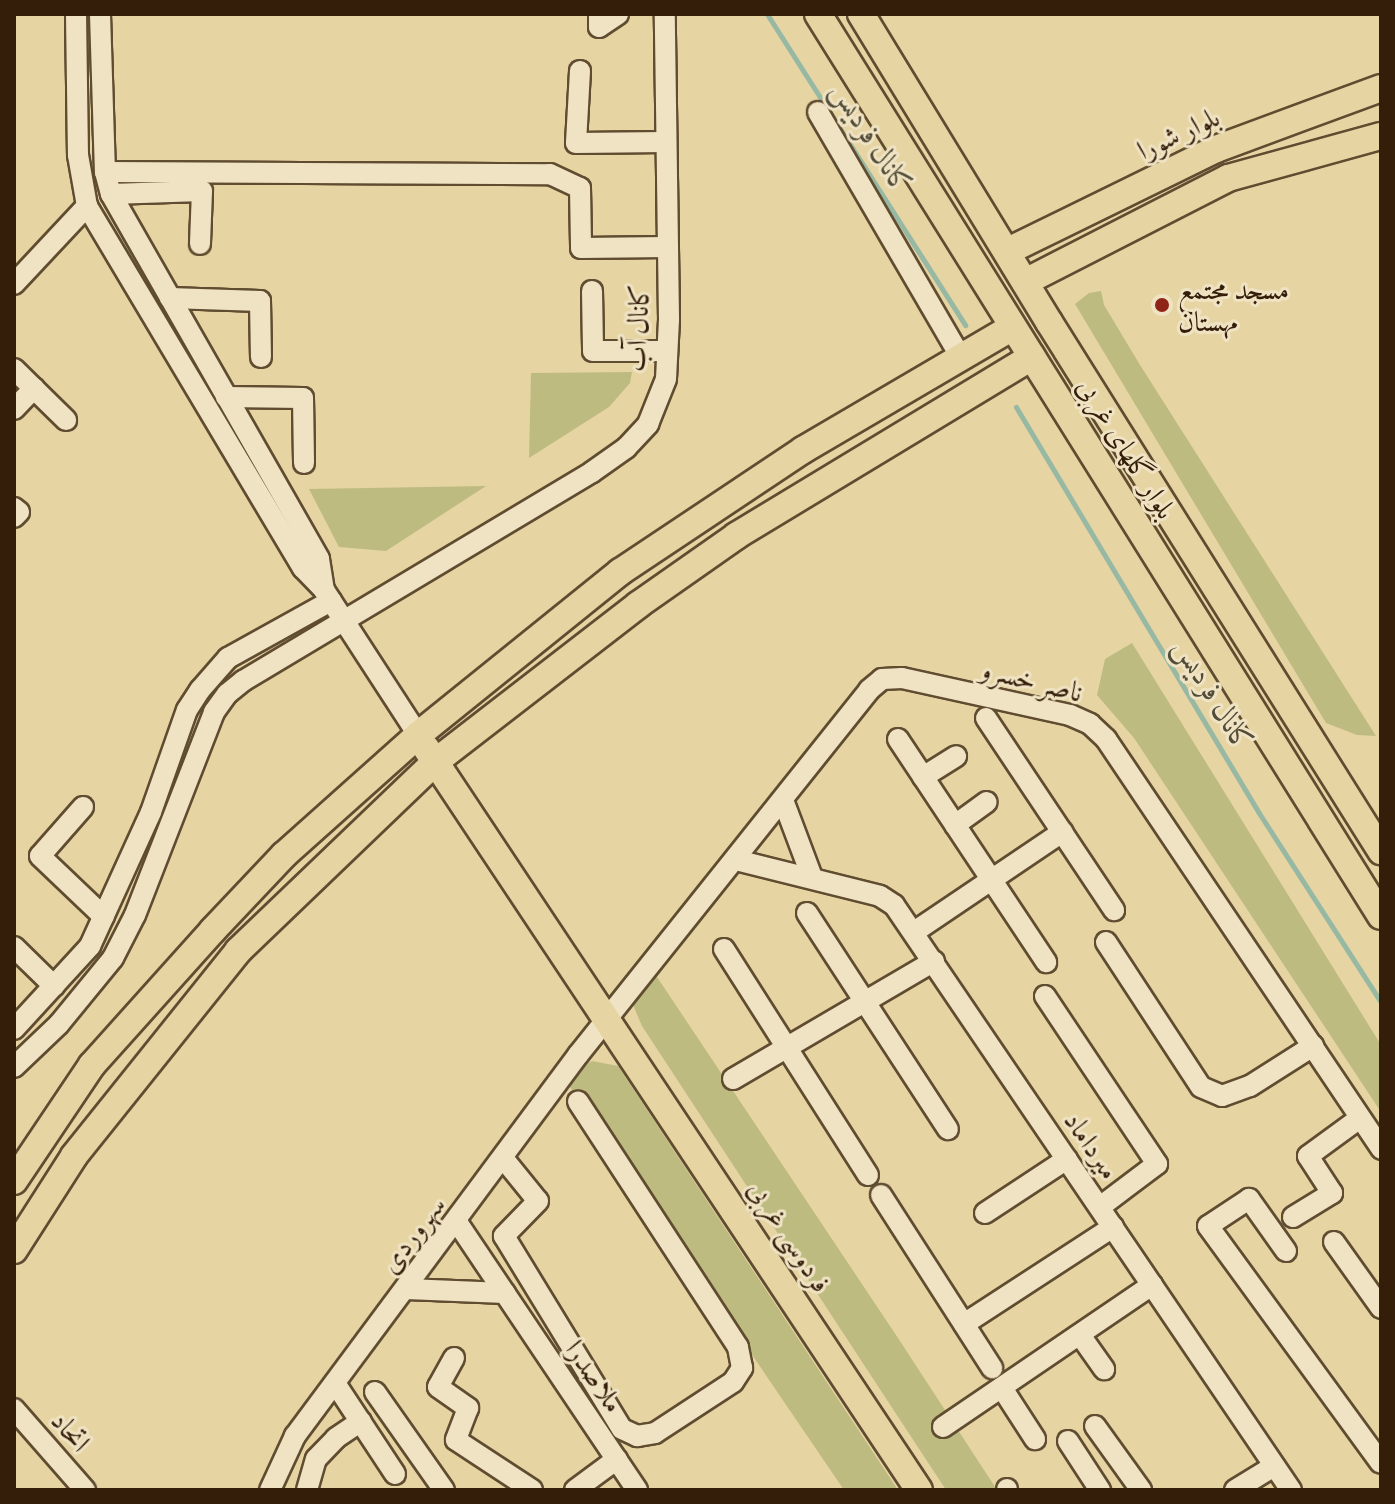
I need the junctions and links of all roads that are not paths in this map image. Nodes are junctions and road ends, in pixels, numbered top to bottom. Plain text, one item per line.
1 (76, 14) edge
2 (100, 14) edge
3 (599, 14) edge
4 (618, 14) edge
5 (665, 14) edge
6 (861, 14) edge
7 (826, 20) edge
8 (580, 71) dead end
9 (1381, 88) edge
10 (818, 112) dead end
11 (1381, 136) edge
12 (666, 142) junction
13 (105, 172) junction
14 (111, 194) junction
15 (87, 206) junction
16 (200, 244) dead end
17 (668, 247) junction
18 (1008, 251) junction
19 (1025, 282) junction
20 (14, 284) edge
21 (592, 291) dead end
22 (170, 298) junction
23 (1013, 327) junction
24 (667, 351) junction
25 (261, 357) dead end
26 (1032, 357) junction
27 (962, 359) junction
28 (14, 369) edge
29 (34, 388) junction
30 (976, 388) junction
31 (226, 397) junction
32 (14, 409) edge
33 (66, 420) dead end
34 (304, 463) dead end
35 (14, 508) edge
36 (14, 517) edge
37 (1198, 561) junction
38 (1173, 582) junction
39 (328, 595) junction
40 (345, 622) junction
41 (986, 718) dead end
42 (418, 735) junction
43 (898, 739) dead end
44 (956, 756) dead end
45 (435, 762) junction
46 (923, 777) junction
47 (783, 800) junction
48 (987, 802) dead end
49 (83, 807) dead end
50 (955, 825) junction
51 (1062, 832) junction
52 (1381, 851) edge
53 (736, 860) junction
54 (812, 877) junction
55 (991, 880) junction
56 (1114, 910) dead end
57 (807, 913) dead end
58 (1381, 916) edge
59 (104, 917) junction
60 (914, 932) junction
61 (1106, 942) dead end
62 (14, 947) edge
63 (724, 949) dead end
64 (934, 961) junction
65 (1046, 962) dead end
66 (54, 986) junction
67 (1045, 996) dead end
68 (863, 1003) junction
69 (608, 1017) junction
70 (14, 1029) edge
71 (1313, 1046) junction
72 (786, 1048) junction
73 (14, 1067) edge
74 (733, 1079) dead end
75 (578, 1102) dead end
76 (1360, 1118) junction
77 (948, 1129) dead end
78 (1381, 1149) edge
79 (503, 1158) junction
80 (1067, 1159) junction
81 (868, 1175) dead end
82 (14, 1181) edge
83 (881, 1195) dead end
84 (1100, 1207) junction
85 (985, 1213) dead end
86 (1293, 1217) dead end
87 (457, 1222) junction
88 (1113, 1227) junction
89 (1334, 1242) dead end
90 (14, 1250) edge
91 (1286, 1251) dead end
92 (1152, 1285) junction
93 (406, 1289) junction
94 (505, 1293) junction
95 (1381, 1308) edge
96 (964, 1324) junction
97 (1080, 1335) junction
98 (454, 1358) dead end
99 (992, 1368) dead end
100 (1104, 1369) dead end
101 (335, 1383) junction
102 (1002, 1388) junction
103 (375, 1392) dead end
104 (14, 1409) edge
105 (361, 1421) junction
106 (1095, 1426) dead end
107 (943, 1427) dead end
108 (1035, 1439) dead end
109 (1068, 1441) dead end
110 (617, 1459) junction
111 (1381, 1463) edge
112 (1274, 1466) junction
113 (395, 1474) dead end
114 (85, 1490) edge
115 (270, 1490) edge
116 (307, 1490) edge
117 (444, 1490) edge
118 (532, 1490) edge
119 (575, 1490) edge
120 (637, 1490) edge
121 (919, 1490) edge
122 (1100, 1490) edge
123 (1141, 1490) edge
124 (1235, 1490) edge
125 (1291, 1490) edge

1 - 15 street
2 - 13 street
3 - 4 street
5 - 12 street, کانال آب
6 - 18 main road, بلوار گلهای غربی
7 - 23 main road, بلوار گلهای غربی
8 - 12 street
9 - 18 main road, بلوار شورا
10 - 27 street
11 - 19 main road
12 - 17 street, کانال آب
13 - 14 street
13 - 17 street
14 - 16 street
14 - 22 street
15 - 20 street
15 - 39 street
17 - 24 street, کانال آب
18 - 19 main road, بلوار گلهای غربی
19 - 37 main road, بلوار گلهای غربی
21 - 24 street
22 - 25 street
22 - 31 street
23 - 26 main road, بلوار گلهای غربی
23 - 27 main road
24 - 40 street, کانال آب
26 - 30 main road
26 - 38 main road, بلوار گلهای غربی
27 - 30 main road
27 - 42 main road
28 - 29 street
29 - 32 street
29 - 33 street
30 - 45 main road
31 - 34 street
31 - 39 street
35 - 36 street
37 - 38 main road
37 - 52 main road, بلوار گلهای غربی
38 - 58 main road, بلوار گلهای غربی
39 - 40 street
39 - 59 street
40 - 42 street
40 - 73 street, کانال آب
41 - 51 street
42 - 45 main road, فردوسی غربی
42 - 82 main road
43 - 46 street
44 - 46 street
45 - 69 main road, فردوسی غربی
45 - 90 main road
46 - 50 street
47 - 53 street, ناصر خسرو
47 - 54 street
47 - 71 street, ناصر خسرو
48 - 50 street
49 - 59 street
50 - 55 street
51 - 55 street
51 - 56 street
53 - 54 street, میرداماد
53 - 69 street, ناصر خسرو
54 - 60 street, میرداماد
55 - 60 street
55 - 65 street
57 - 68 street
59 - 66 street
60 - 64 street, میرداماد
61 - 71 street
62 - 66 street
63 - 72 street
64 - 68 street
64 - 80 street, میرداماد
66 - 70 street
67 - 84 street
68 - 72 street
68 - 77 street
69 - 79 street, سهروردی
69 - 121 main road, فردوسی غربی
71 - 76 street, ناصر خسرو
72 - 74 street
72 - 81 street
75 - 79 street
76 - 78 street, ناصر خسرو
76 - 86 street
79 - 87 street, سهروردی
80 - 84 street, میرداماد
80 - 85 street
83 - 96 street
84 - 88 street, میرداماد
87 - 93 street, سهروردی
87 - 94 street, ملاصدرا
88 - 92 street, میرداماد
88 - 96 street
89 - 95 street
91 - 111 street
92 - 97 street
92 - 112 street, میرداماد
93 - 94 street
93 - 101 street, سهروردی
94 - 110 street, ملاصدرا
96 - 99 street
97 - 100 street
97 - 102 street
98 - 118 street
101 - 105 street
101 - 115 street, سهروردی
102 - 107 street
102 - 108 street
103 - 117 street
104 - 114 street, اتحاد
105 - 113 street
105 - 116 street
106 - 123 street
109 - 122 street
110 - 119 street
110 - 120 street, ملاصدرا
112 - 124 street
112 - 125 street, میرداماد

